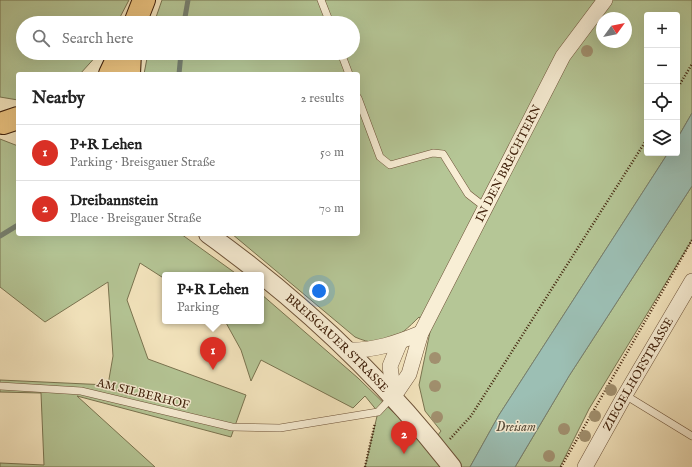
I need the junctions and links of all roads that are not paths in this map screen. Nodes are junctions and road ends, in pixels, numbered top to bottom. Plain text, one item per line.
1 (144, 0) edge
2 (321, 0) edge
3 (605, 0) edge
4 (138, 16) edge
5 (327, 16) edge
6 (344, 60) edge
7 (348, 72) edge
8 (360, 103) edge
9 (486, 208) junction
10 (211, 236) edge
11 (259, 272) edge
12 (264, 276) edge
13 (692, 281) edge
14 (421, 333) junction
15 (400, 342) junction
16 (347, 350) junction
17 (0, 386) edge
18 (624, 395) junction
19 (394, 396) junction
20 (692, 436) edge
21 (445, 458) edge
22 (585, 467) edge

1 - 4 highway
2 - 5 lane
3 - 9 street, IN DEN BRECHTERN
6 - 7 lane
8 - 9 lane
9 - 14 street, IN DEN BRECHTERN
10 - 11 street, BREISGAUER STRASSE
12 - 16 street, BREISGAUER STRASSE
13 - 18 street, ZIEGELHOFSTRASSE
14 - 15 street
14 - 19 street, IN DEN BRECHTERN
15 - 16 street
15 - 19 street
16 - 19 street, BREISGAUER STRASSE
17 - 19 lane, AM SILBERHOF
18 - 20 lane
18 - 22 street, ZIEGELHOFSTRASSE
19 - 21 street, BREISGAUER STRASSE

